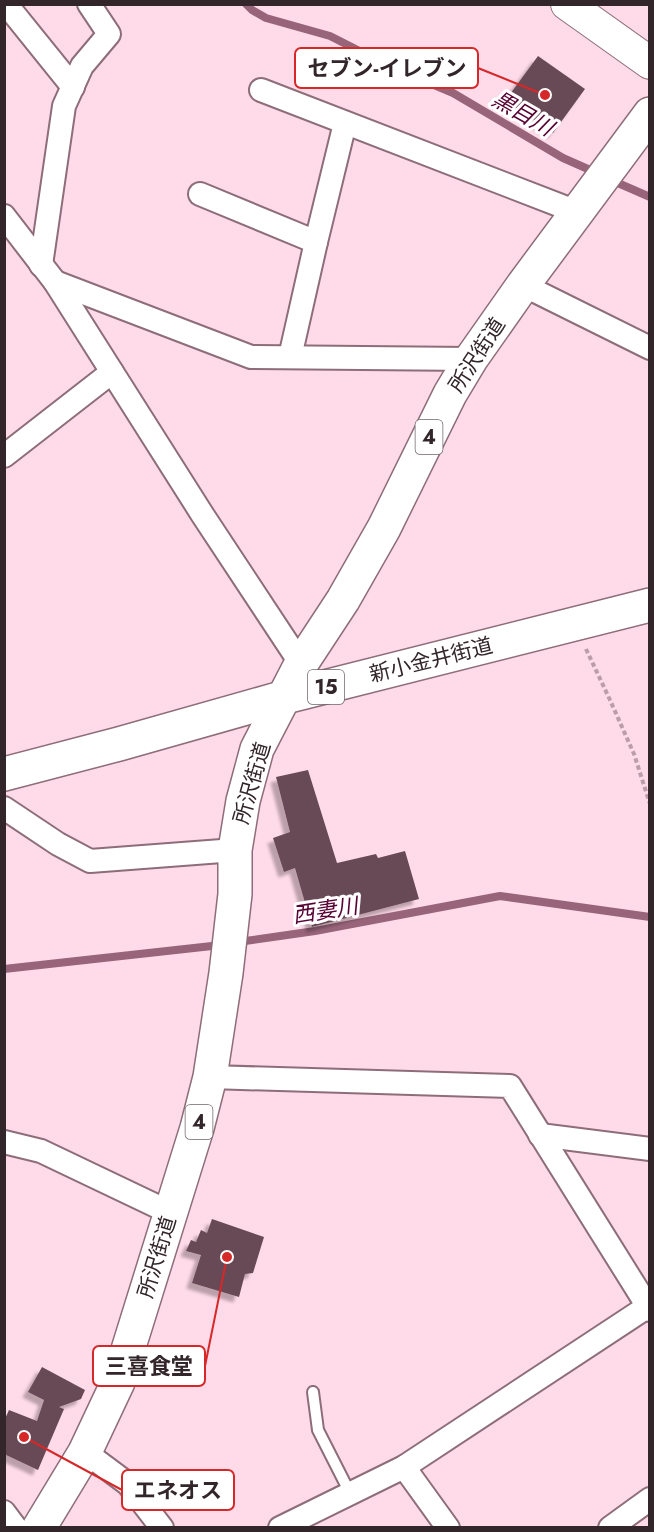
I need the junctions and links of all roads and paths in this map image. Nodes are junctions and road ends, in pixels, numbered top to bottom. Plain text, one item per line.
1 (6, 4) edge
2 (88, 4) edge
3 (567, 4) edge
4 (650, 63) edge
5 (73, 87) junction
6 (261, 90) dead end
7 (650, 114) edge
8 (345, 123) junction
9 (593, 190) junction
10 (200, 194) dead end
11 (4, 216) edge
12 (316, 242) junction
13 (41, 264) junction
14 (55, 282) junction
15 (523, 285) junction
16 (650, 348) edge
17 (290, 357) junction
18 (471, 358) junction
19 (112, 372) junction
20 (4, 456) edge
21 (650, 605) edge
22 (573, 624) junction
23 (301, 664) junction
24 (285, 697) junction
25 (4, 774) edge
26 (650, 804) edge
27 (4, 808) edge
28 (235, 850) junction
29 (210, 1077) junction
30 (540, 1135) junction
31 (4, 1142) edge
32 (650, 1149) edge
33 (171, 1213) junction
34 (649, 1307) edge
35 (313, 1392) dead end
36 (85, 1452) junction
37 (404, 1467) junction
38 (350, 1493) junction
39 (650, 1499) edge
40 (4, 1512) edge
41 (295, 1524) edge
42 (16, 1527) edge
43 (39, 1527) edge
44 (162, 1527) edge
45 (448, 1527) edge
46 (610, 1527) edge

1 - 5 street
2 - 5 street
3 - 4 street
5 - 13 street
6 - 8 street
7 - 9 main road, 所沢街道 / 4
8 - 9 street
8 - 12 street
9 - 15 main road, 所沢街道 / 4
10 - 12 street
11 - 13 street
12 - 17 street
13 - 14 street
14 - 17 street
14 - 19 street
15 - 16 street
15 - 18 main road, 所沢街道 / 4
17 - 18 street
18 - 23 main road, 所沢街道 / 4
19 - 20 street
19 - 23 street
21 - 22 main road, 新小金井街道 / 15
22 - 24 main road, 新小金井街道 / 15
22 - 26 path
23 - 24 main road, 所沢街道 / 4
24 - 25 main road, 新小金井街道 / 15
24 - 28 main road, 所沢街道 / 4
27 - 28 street
28 - 29 main road, 所沢街道 / 4
29 - 30 street
29 - 33 main road, 所沢街道 / 4
30 - 32 street
30 - 34 street
31 - 33 street
33 - 36 main road, 所沢街道 / 4
34 - 37 street
35 - 38 lane
36 - 43 main road, 所沢街道 / 4
36 - 44 street
37 - 38 street
37 - 45 street
38 - 41 street
39 - 46 street
40 - 42 street

